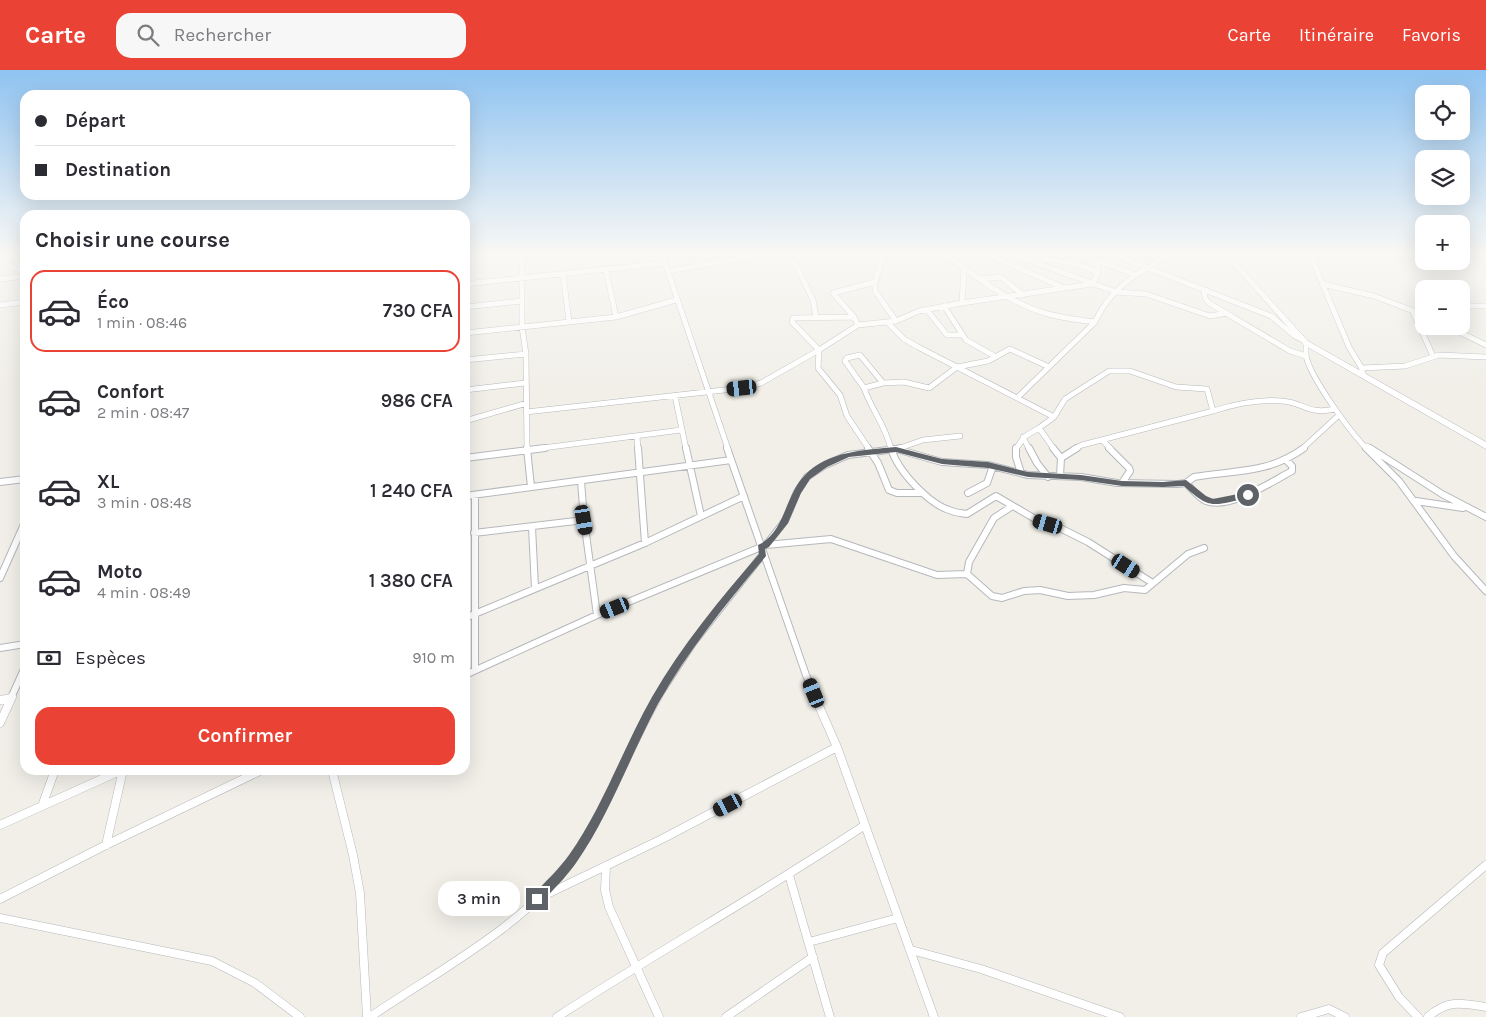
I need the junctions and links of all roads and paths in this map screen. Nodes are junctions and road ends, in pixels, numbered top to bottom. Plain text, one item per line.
1 (567, 298) edge
2 (612, 298) edge
3 (811, 298) edge
4 (838, 298) edge
5 (880, 298) edge
6 (962, 298) edge
7 (999, 298) edge
8 (1011, 298) edge
9 (1108, 298) edge
10 (1158, 298) edge
11 (1205, 298) edge
12 (1226, 298) edge
13 (1266, 298) edge
14 (1330, 298) edge
15 (1378, 298) edge
16 (676, 300) joint
17 (521, 301) joint
18 (20, 303) edge
19 (962, 303) junction
20 (0, 305) edge
21 (470, 306) edge
22 (944, 306) junction
23 (1470, 306) edge
24 (1486, 306) edge
25 (928, 310) junction
26 (1412, 310) junction
27 (1415, 310) edge
28 (1415, 312) edge
29 (1227, 313) junction
30 (616, 317) junction
31 (816, 317) junction
32 (854, 317) junction
33 (896, 321) junction
34 (570, 322) junction
35 (887, 322) junction
36 (1095, 322) junction
37 (858, 325) junction
38 (522, 327) junction
39 (470, 332) edge
40 (962, 335) junction
41 (1465, 335) edge
42 (1304, 341) junction
43 (1486, 345) edge
44 (819, 350) junction
45 (526, 354) junction
46 (1306, 356) junction
47 (1432, 356) junction
48 (996, 357) junction
49 (1486, 357) edge
50 (470, 360) edge
51 (957, 367) junction
52 (1049, 367) junction
53 (1362, 368) junction
54 (1364, 376) junction
55 (525, 383) junction
56 (883, 383) junction
57 (864, 388) junction
58 (470, 389) edge
59 (708, 392) junction
60 (675, 396) junction
61 (1018, 397) junction
62 (526, 404) junction
63 (1335, 409) junction
64 (1213, 410) junction
65 (526, 412) junction
66 (1339, 415) junction
67 (1054, 417) junction
68 (470, 420) edge
69 (1039, 428) junction
70 (681, 430) junction
71 (637, 436) junction
72 (960, 436) dead end
73 (1023, 437) junction
74 (1357, 439) junction
75 (1102, 440) junction
76 (1486, 446) edge
77 (894, 450) junction
78 (527, 451) junction
79 (870, 452) junction
80 (470, 457) edge
81 (1061, 458) junction
82 (731, 460) junction
83 (1286, 460) junction
84 (689, 466) junction
85 (993, 466) junction
86 (640, 473) junction
87 (1021, 473) junction
88 (1060, 476) junction
89 (1048, 477) junction
90 (20, 479) edge
91 (581, 481) junction
92 (0, 482) edge
93 (1186, 483) junction
94 (1122, 484) junction
95 (531, 487) junction
96 (921, 493) junction
97 (968, 493) dead end
98 (475, 495) junction
99 (470, 496) edge
100 (744, 496) junction
101 (1416, 501) junction
102 (1011, 507) junction
103 (1469, 508) junction
104 (701, 516) junction
105 (1486, 517) edge
106 (584, 520) junction
107 (532, 527) junction
108 (20, 533) edge
109 (474, 533) junction
110 (645, 543) junction
111 (1204, 548) dead end
112 (764, 549) junction
113 (591, 564) junction
114 (967, 574) junction
115 (0, 578) edge
116 (1151, 582) junction
117 (535, 588) junction
118 (1486, 592) edge
119 (476, 613) junction
120 (597, 615) junction
121 (470, 616) edge
122 (20, 645) edge
123 (0, 648) edge
124 (475, 670) junction
125 (470, 672) edge
126 (20, 678) edge
127 (11, 698) junction
128 (0, 700) edge
129 (0, 723) edge
130 (837, 747) junction
131 (53, 775) edge
132 (111, 775) edge
133 (121, 775) edge
134 (249, 775) edge
135 (333, 775) edge
136 (42, 806) junction
137 (0, 825) edge
138 (865, 825) junction
139 (106, 845) junction
140 (1486, 865) edge
141 (606, 866) junction
142 (789, 875) junction
143 (0, 899) edge
144 (537, 899) junction
145 (0, 918) edge
146 (898, 918) junction
147 (809, 942) junction
148 (911, 950) junction
149 (813, 957) junction
150 (636, 966) junction
151 (1486, 1007) edge
152 (300, 1017) edge
153 (368, 1017) edge
154 (557, 1017) edge
155 (659, 1017) edge
156 (726, 1017) edge
157 (830, 1017) edge
158 (934, 1017) edge
159 (1120, 1017) edge
160 (1301, 1017) edge
161 (1345, 1017) edge
162 (1418, 1017) edge
163 (1428, 1017) edge

1 - 34 street
2 - 30 street
3 - 31 street
4 - 32 street
5 - 33 street
6 - 19 street
7 - 19 street
8 - 36 street
9 - 36 street
10 - 29 street
11 - 29 street
12 - 42 street
13 - 42 street
14 - 53 street
15 - 26 street
16 - 30 street
16 - 59 street
17 - 21 street
17 - 38 street
18 - 20 street
19 - 22 street
22 - 25 street
22 - 40 street
23 - 24 street
25 - 33 street
25 - 40 street
26 - 27 street
26 - 28 street
26 - 47 street
29 - 46 street
30 - 34 street
31 - 32 street
31 - 44 street
32 - 37 street
33 - 35 street
34 - 38 street
35 - 37 street
35 - 51 street
36 - 52 street
37 - 44 street
38 - 39 street
38 - 45 street
40 - 48 street
41 - 43 street
42 - 46 street
42 - 54 street
44 - 59 street
44 - 79 street
45 - 50 street
45 - 55 street
46 - 63 street
47 - 49 street
47 - 53 street
48 - 51 street
48 - 52 street
51 - 56 street
51 - 61 street
52 - 61 street
53 - 54 street
54 - 76 street
55 - 58 street
55 - 62 street
56 - 57 street
56 - 57 street
57 - 77 street
59 - 60 street
59 - 82 street
60 - 65 street
60 - 70 street
61 - 67 street
62 - 65 street
62 - 68 street
63 - 64 street
63 - 66 street
64 - 67 street
64 - 75 street
65 - 78 street
66 - 74 street
66 - 83 street
67 - 69 street
69 - 73 street
69 - 81 street
70 - 71 street
70 - 84 street
71 - 78 street
71 - 86 street
72 - 77 street
73 - 87 street
73 - 89 street
74 - 101 street
74 - 103 street
75 - 81 street
75 - 94 street
77 - 79 street
77 - 85 street
77 - 96 street
78 - 80 street
78 - 95 street
79 - 96 street
79 - 112 street
81 - 88 street
82 - 84 street
82 - 100 street
83 - 93 street
83 - 93 street
84 - 86 street
84 - 104 street
85 - 87 street
85 - 97 street
86 - 91 street
86 - 110 street
87 - 89 street
88 - 89 street
88 - 94 street
90 - 92 street
91 - 95 street
91 - 106 street
93 - 94 street
95 - 98 street
96 - 102 street
98 - 99 street
98 - 109 street
100 - 104 street
100 - 112 street
101 - 103 street
101 - 118 street
102 - 114 street
102 - 116 street
103 - 105 street
104 - 110 street
106 - 107 street
106 - 113 street
107 - 109 street
107 - 117 street
108 - 115 street
109 - 119 street
110 - 113 street
111 - 116 street
112 - 114 street
112 - 120 street
112 - 130 street
112 - 144 street
113 - 117 street
113 - 120 street
114 - 116 street
117 - 119 street
119 - 121 street
119 - 124 street
120 - 124 street
122 - 123 street
124 - 125 street
126 - 127 street
127 - 128 street
127 - 129 street
130 - 138 street
130 - 141 street
131 - 136 street
132 - 136 street
133 - 139 street
134 - 139 street
135 - 153 street
136 - 137 street
138 - 142 street
138 - 146 street
139 - 143 street
140 - 162 street
141 - 144 street
141 - 150 street
142 - 147 street
142 - 150 street
144 - 153 street
145 - 152 street
146 - 147 street
146 - 148 street
147 - 149 street
148 - 158 street
148 - 159 street
149 - 156 street
149 - 157 street
150 - 154 street
150 - 155 street
151 - 163 street
160 - 161 street

